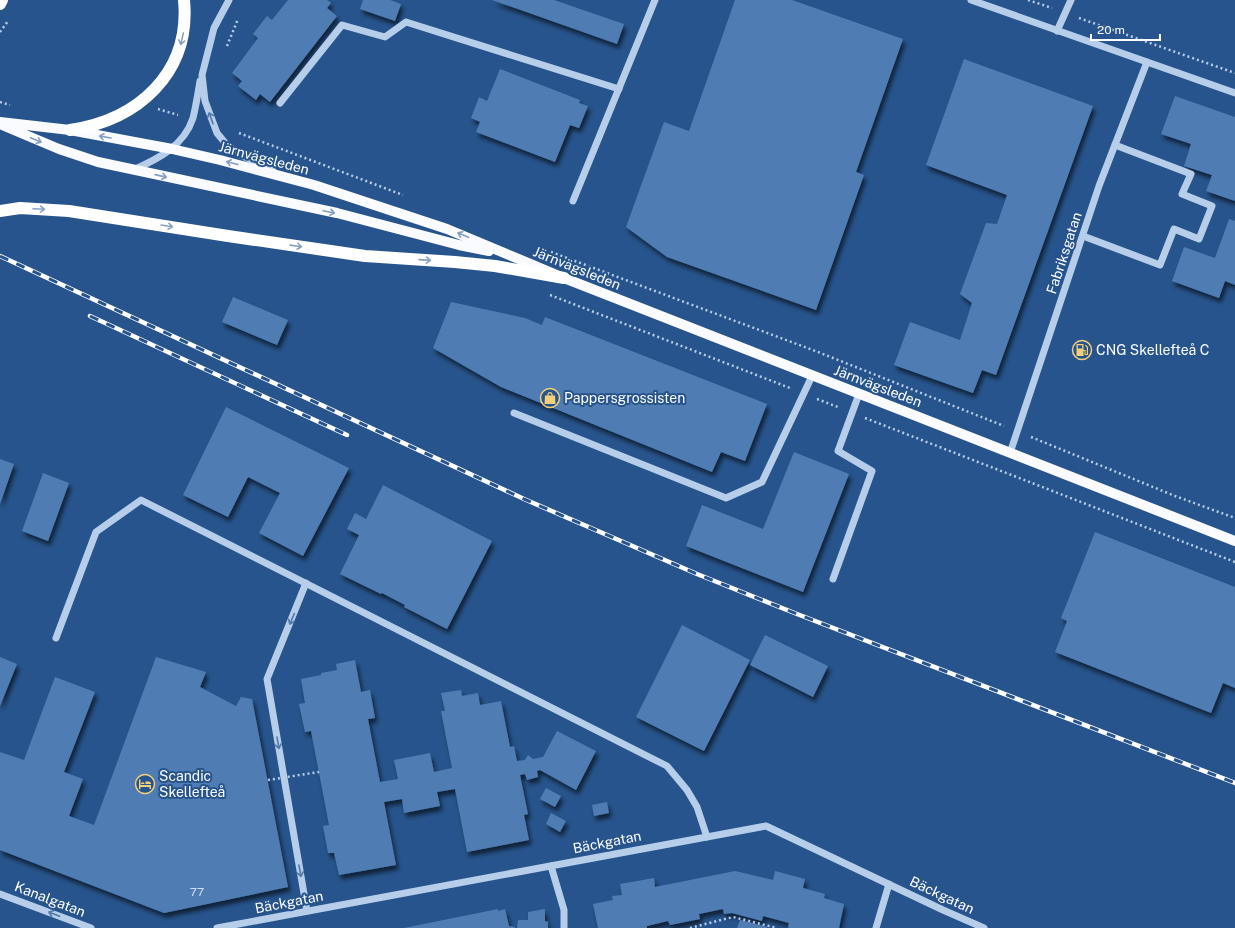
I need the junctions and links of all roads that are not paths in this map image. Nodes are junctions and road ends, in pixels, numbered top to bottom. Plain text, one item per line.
1 (2, 0) edge
2 (184, 0) edge
3 (229, 0) edge
4 (655, 0) edge
5 (972, 0) edge
6 (1071, 0) edge
7 (0, 4) edge
8 (1057, 30) junction
9 (1147, 62) junction
10 (202, 75) junction
11 (619, 88) junction
12 (1235, 93) edge
13 (280, 103) dead end
14 (0, 123) edge
15 (70, 130) junction
16 (1115, 145) junction
17 (172, 149) junction
18 (133, 170) junction
19 (282, 176) junction
20 (573, 201) dead end
21 (0, 211) edge
22 (1083, 236) junction
23 (512, 256) junction
24 (564, 278) junction
25 (812, 376) junction
26 (859, 394) junction
27 (514, 413) dead end
28 (1010, 453) junction
29 (1235, 541) edge
30 (832, 578) dead end
31 (306, 583) junction
32 (56, 638) dead end
33 (707, 837) junction
34 (551, 866) junction
35 (889, 884) junction
36 (0, 894) edge
37 (306, 911) junction
38 (91, 928) edge
39 (217, 928) edge
40 (564, 928) edge
41 (876, 928) edge
42 (984, 928) edge

1 - 7 highway
2 -> 15 highway
3 - 10 street
4 - 11 street
5 - 8 street
6 - 8 street
8 - 9 street
9 - 12 street
9 - 16 street, Fabriksgatan
10 - 17 street
19 -> 10 street
11 - 13 street
11 - 20 street
14 - 15 main road, Järnvägsleden
14 -> 18 main road, Järnvägsleden
17 -> 15 main road, Järnvägsleden
16 - 22 street, Fabriksgatan
16 - 22 street
17 - 18 street
19 -> 17 main road, Järnvägsleden
18 -> 23 main road, Järnvägsleden
23 -> 19 main road, Järnvägsleden
21 -> 24 highway
22 - 28 street, Fabriksgatan
23 - 24 main road, Järnvägsleden
24 - 25 main road, Järnvägsleden
25 - 26 main road, Järnvägsleden
25 - 27 street
26 - 28 main road, Järnvägsleden
26 - 30 street
28 - 29 main road, Järnvägsleden
31 - 32 street
31 - 33 street
31 -> 37 street
33 - 34 street, Bäckgatan
33 - 35 street, Bäckgatan
34 - 37 street, Bäckgatan
34 - 40 street
35 - 41 street
35 - 42 street, Bäckgatan
38 -> 36 street, Kanalgatan
37 - 39 street, Bäckgatan

